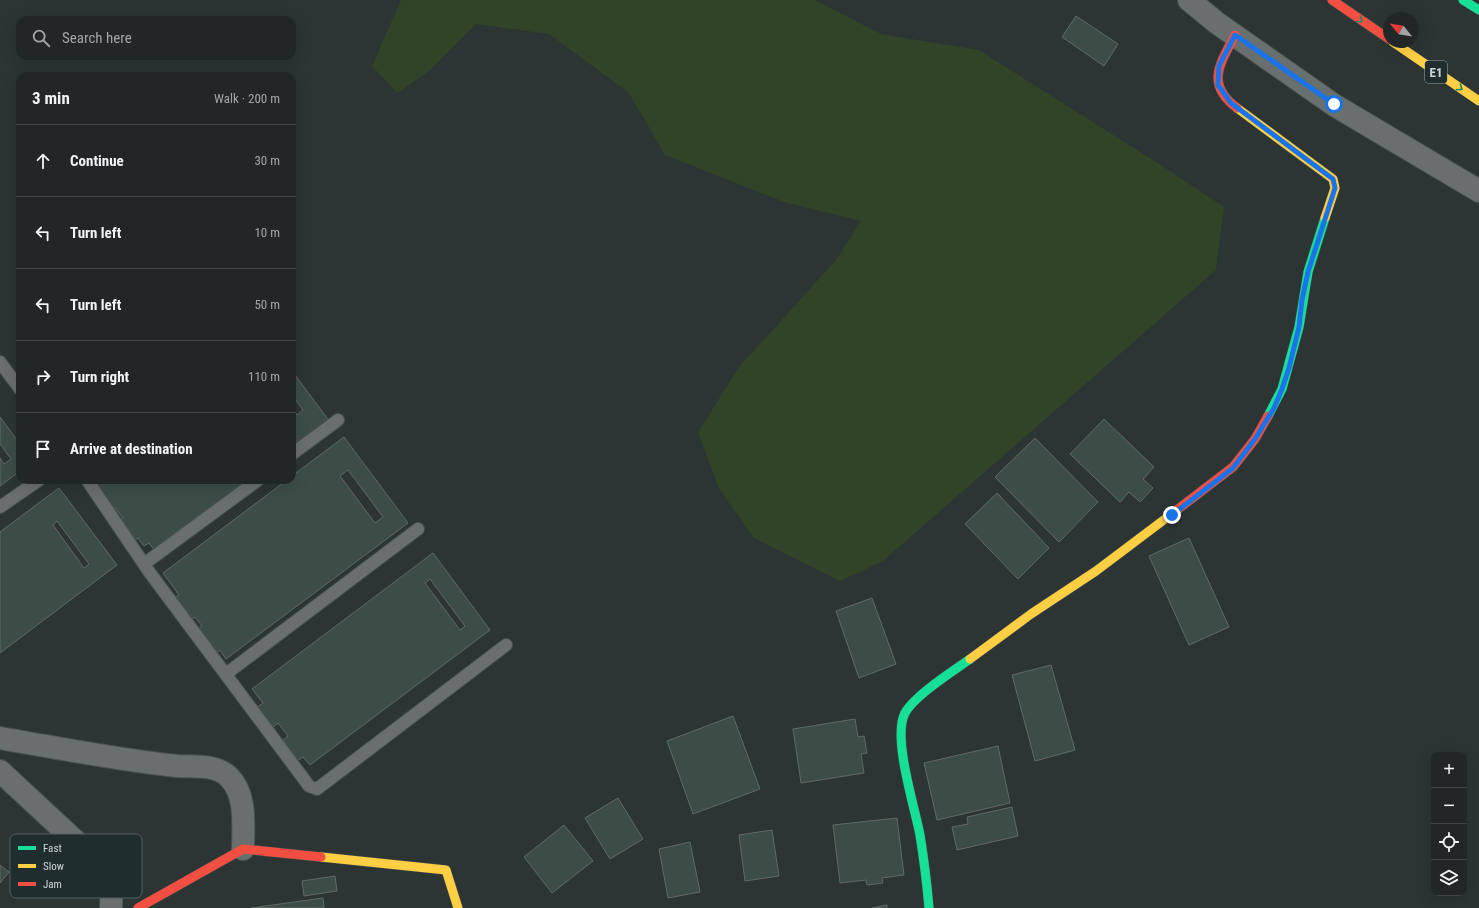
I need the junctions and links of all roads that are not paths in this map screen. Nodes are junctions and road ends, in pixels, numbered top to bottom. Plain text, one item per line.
1 (1188, 0) edge
2 (1332, 0) edge
3 (1463, 0) edge
4 (1479, 10) edge
5 (1235, 35) junction
6 (1383, 35) edge
7 (1402, 48) edge
8 (1479, 101) edge
9 (1479, 191) edge
10 (0, 362) edge
11 (16, 384) edge
12 (338, 420) dead end
13 (296, 451) edge
14 (33, 484) edge
15 (90, 484) edge
16 (253, 484) edge
17 (0, 507) edge
18 (418, 529) dead end
19 (144, 564) junction
20 (506, 645) dead end
21 (226, 674) junction
22 (0, 738) edge
23 (0, 771) edge
24 (68, 834) edge
25 (243, 849) junction
26 (111, 898) edge
27 (111, 908) edge
28 (138, 908) edge
29 (458, 908) edge
30 (929, 908) edge

1 - 5 street
2 -> 6 main road
3 - 4 main road
5 - 9 street
5 - 30 main road
7 -> 8 main road, E1
10 - 11 lane
12 - 13 lane
14 - 17 lane
15 - 19 lane
16 - 19 lane
18 - 21 lane
19 - 21 lane
20 - 21 lane
22 - 25 street
23 - 24 street
25 - 28 main road
25 - 29 main road
26 - 27 street

